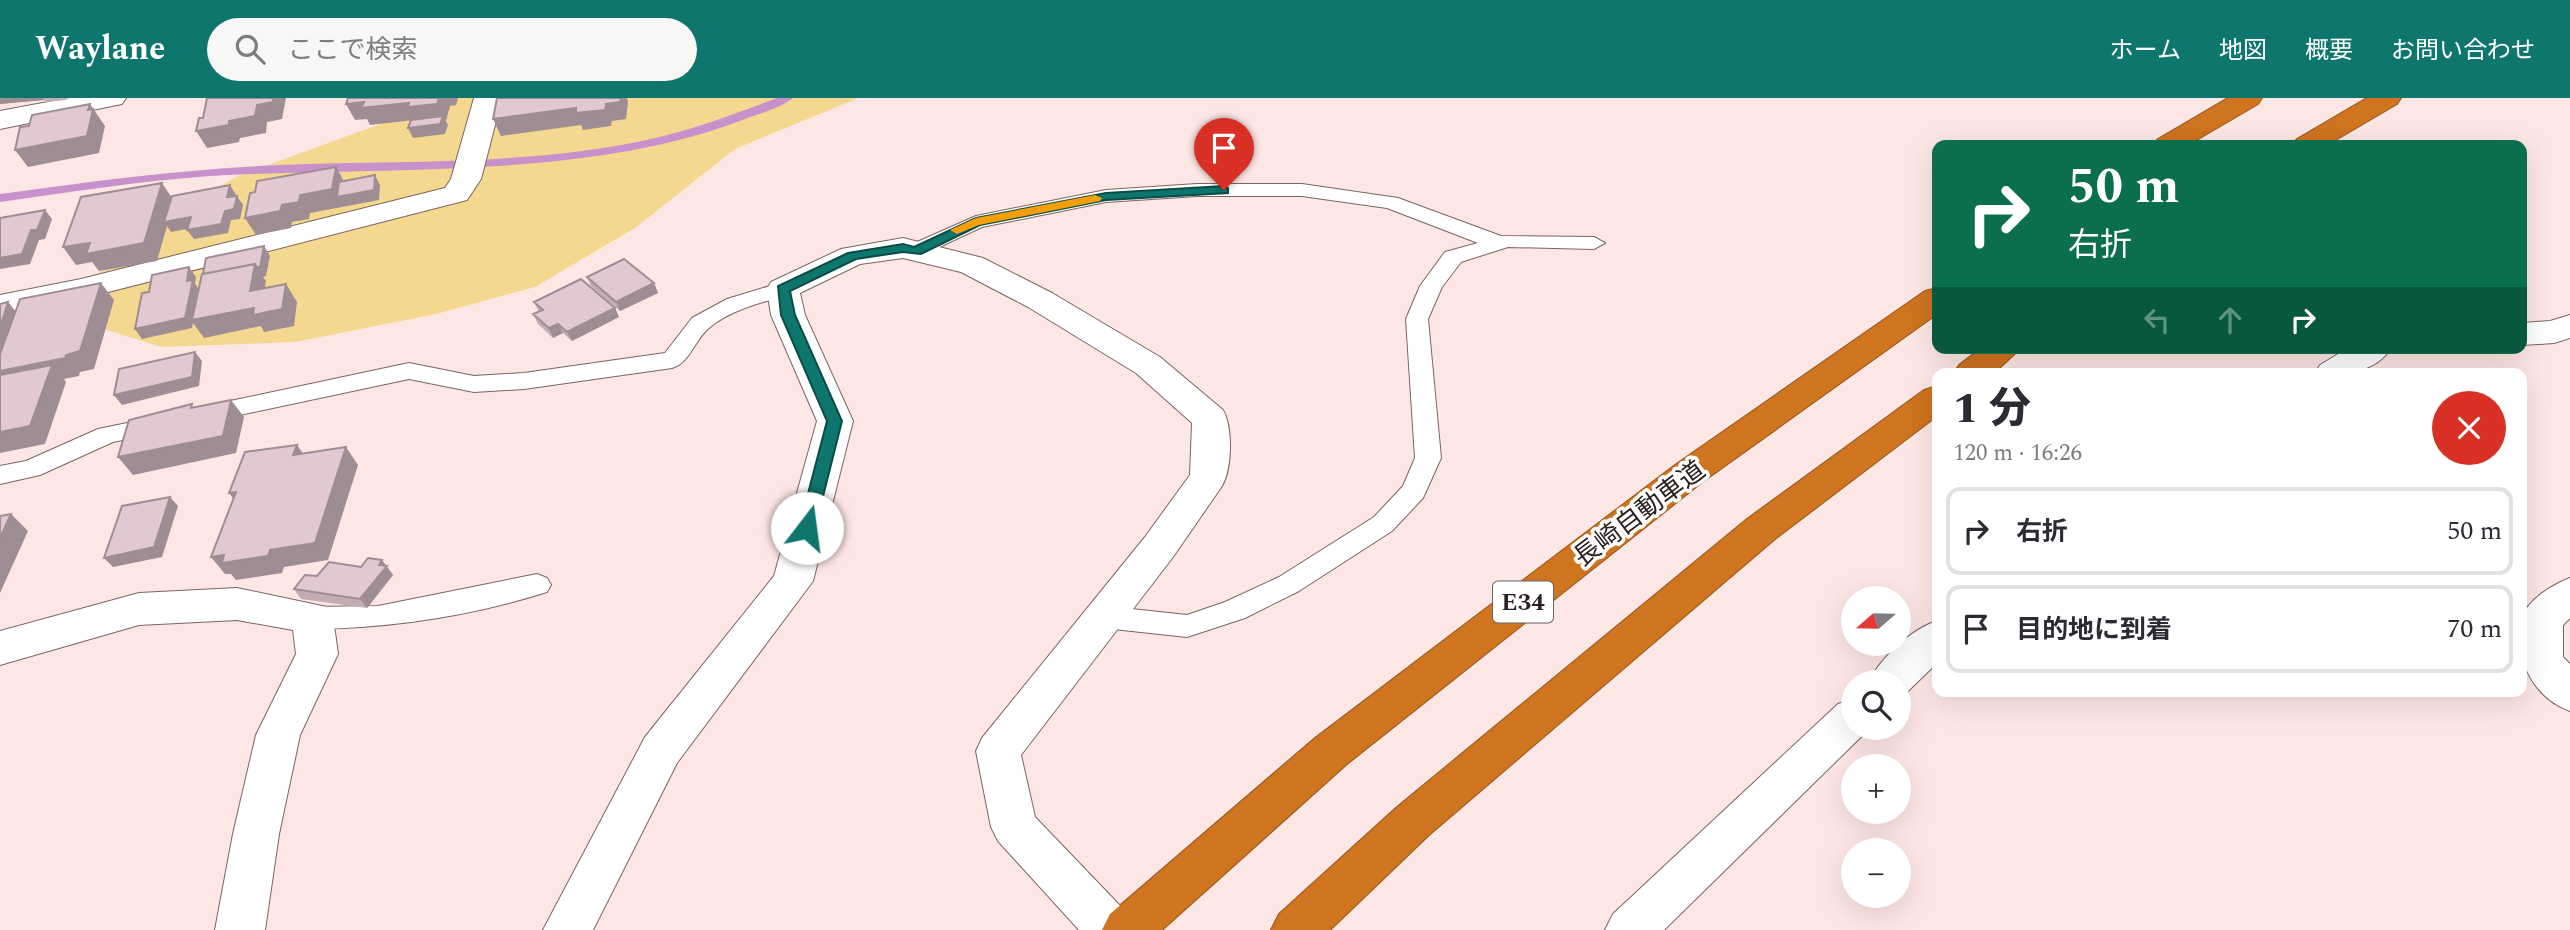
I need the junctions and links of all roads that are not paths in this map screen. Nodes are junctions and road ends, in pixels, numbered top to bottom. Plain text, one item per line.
1 (112, 98) edge
2 (2248, 98) edge
3 (2387, 98) edge
4 (485, 111) edge
5 (0, 120) edge
6 (2177, 140) edge
7 (2316, 140) edge
8 (1499, 243) junction
9 (1594, 243) dead end
10 (916, 251) junction
11 (783, 289) junction
12 (1932, 302) edge
13 (0, 306) edge
14 (2570, 326) edge
15 (2527, 334) edge
16 (1996, 354) edge
17 (2364, 354) edge
18 (1978, 368) edge
19 (2340, 368) edge
20 (1932, 402) edge
21 (0, 475) edge
22 (537, 585) dead end
23 (2570, 594) edge
24 (1104, 617) junction
25 (312, 618) junction
26 (1932, 642) edge
27 (0, 648) edge
28 (1902, 670) edge
29 (2570, 693) edge
30 (1841, 728) edge
31 (240, 930) edge
32 (568, 930) edge
33 (1111, 930) edge
34 (1127, 930) edge
35 (1296, 930) edge
36 (1630, 930) edge

1 - 5 street
2 - 6 highway
3 - 7 highway
4 - 13 street
8 - 9 lane
8 - 10 lane
8 - 24 lane
10 - 11 street
10 - 24 street
11 - 21 lane
11 - 32 street
12 - 34 highway, 長崎自動車道 / E34
14 - 15 street
16 - 18 highway
17 - 19 street
20 - 35 highway
22 - 25 lane
23 - 29 street
24 - 33 street
25 - 27 street
25 - 31 street
26 - 28 street
30 - 36 street

